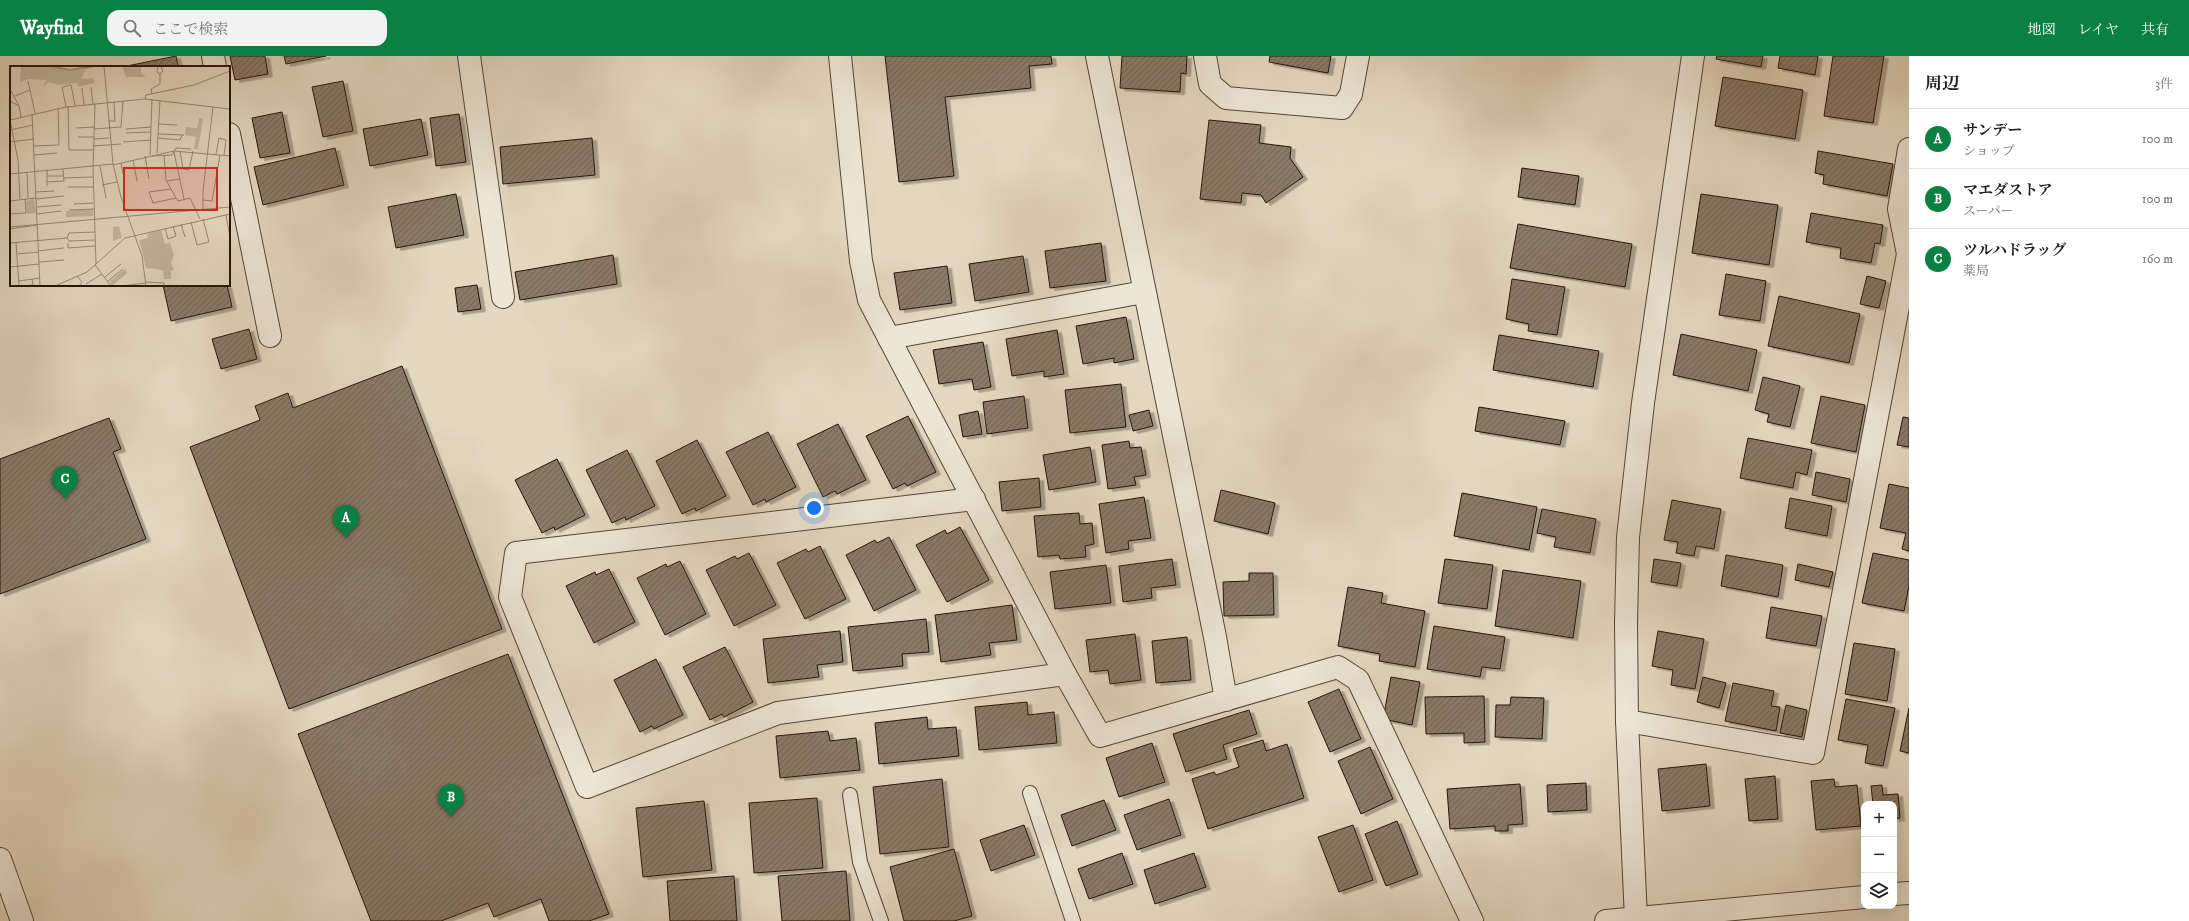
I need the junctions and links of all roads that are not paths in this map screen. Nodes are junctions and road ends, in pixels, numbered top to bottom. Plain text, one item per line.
1 (213, 56) edge
2 (469, 56) edge
3 (840, 56) edge
4 (1097, 56) edge
5 (1205, 56) edge
6 (1358, 56) edge
7 (1693, 56) edge
8 (215, 66) edge
9 (230, 139) edge
10 (1909, 149) edge
11 (1144, 292) junction
12 (503, 297) dead end
13 (270, 336) dead end
14 (889, 338) junction
15 (974, 500) junction
16 (1065, 674) junction
17 (1226, 700) junction
18 (1627, 722) junction
19 (1030, 793) dead end
20 (850, 795) dead end
21 (0, 859) edge
22 (1909, 893) edge
23 (1897, 894) edge
24 (1861, 897) edge
25 (1636, 919) junction
26 (1658, 919) edge
27 (22, 921) edge
28 (881, 921) edge
29 (1073, 921) edge
30 (1472, 921) edge
31 (1606, 921) edge

1 - 8 street
2 - 12 street
3 - 14 street
4 - 11 street
5 - 6 street
7 - 18 street
9 - 13 street
10 - 18 street
11 - 14 street
11 - 17 street
14 - 15 street
15 - 16 street
15 - 16 street
16 - 17 street
17 - 30 street
18 - 25 street
19 - 29 lane
20 - 28 lane
21 - 27 street
22 - 23 street
24 - 26 street
25 - 26 street
25 - 31 street

